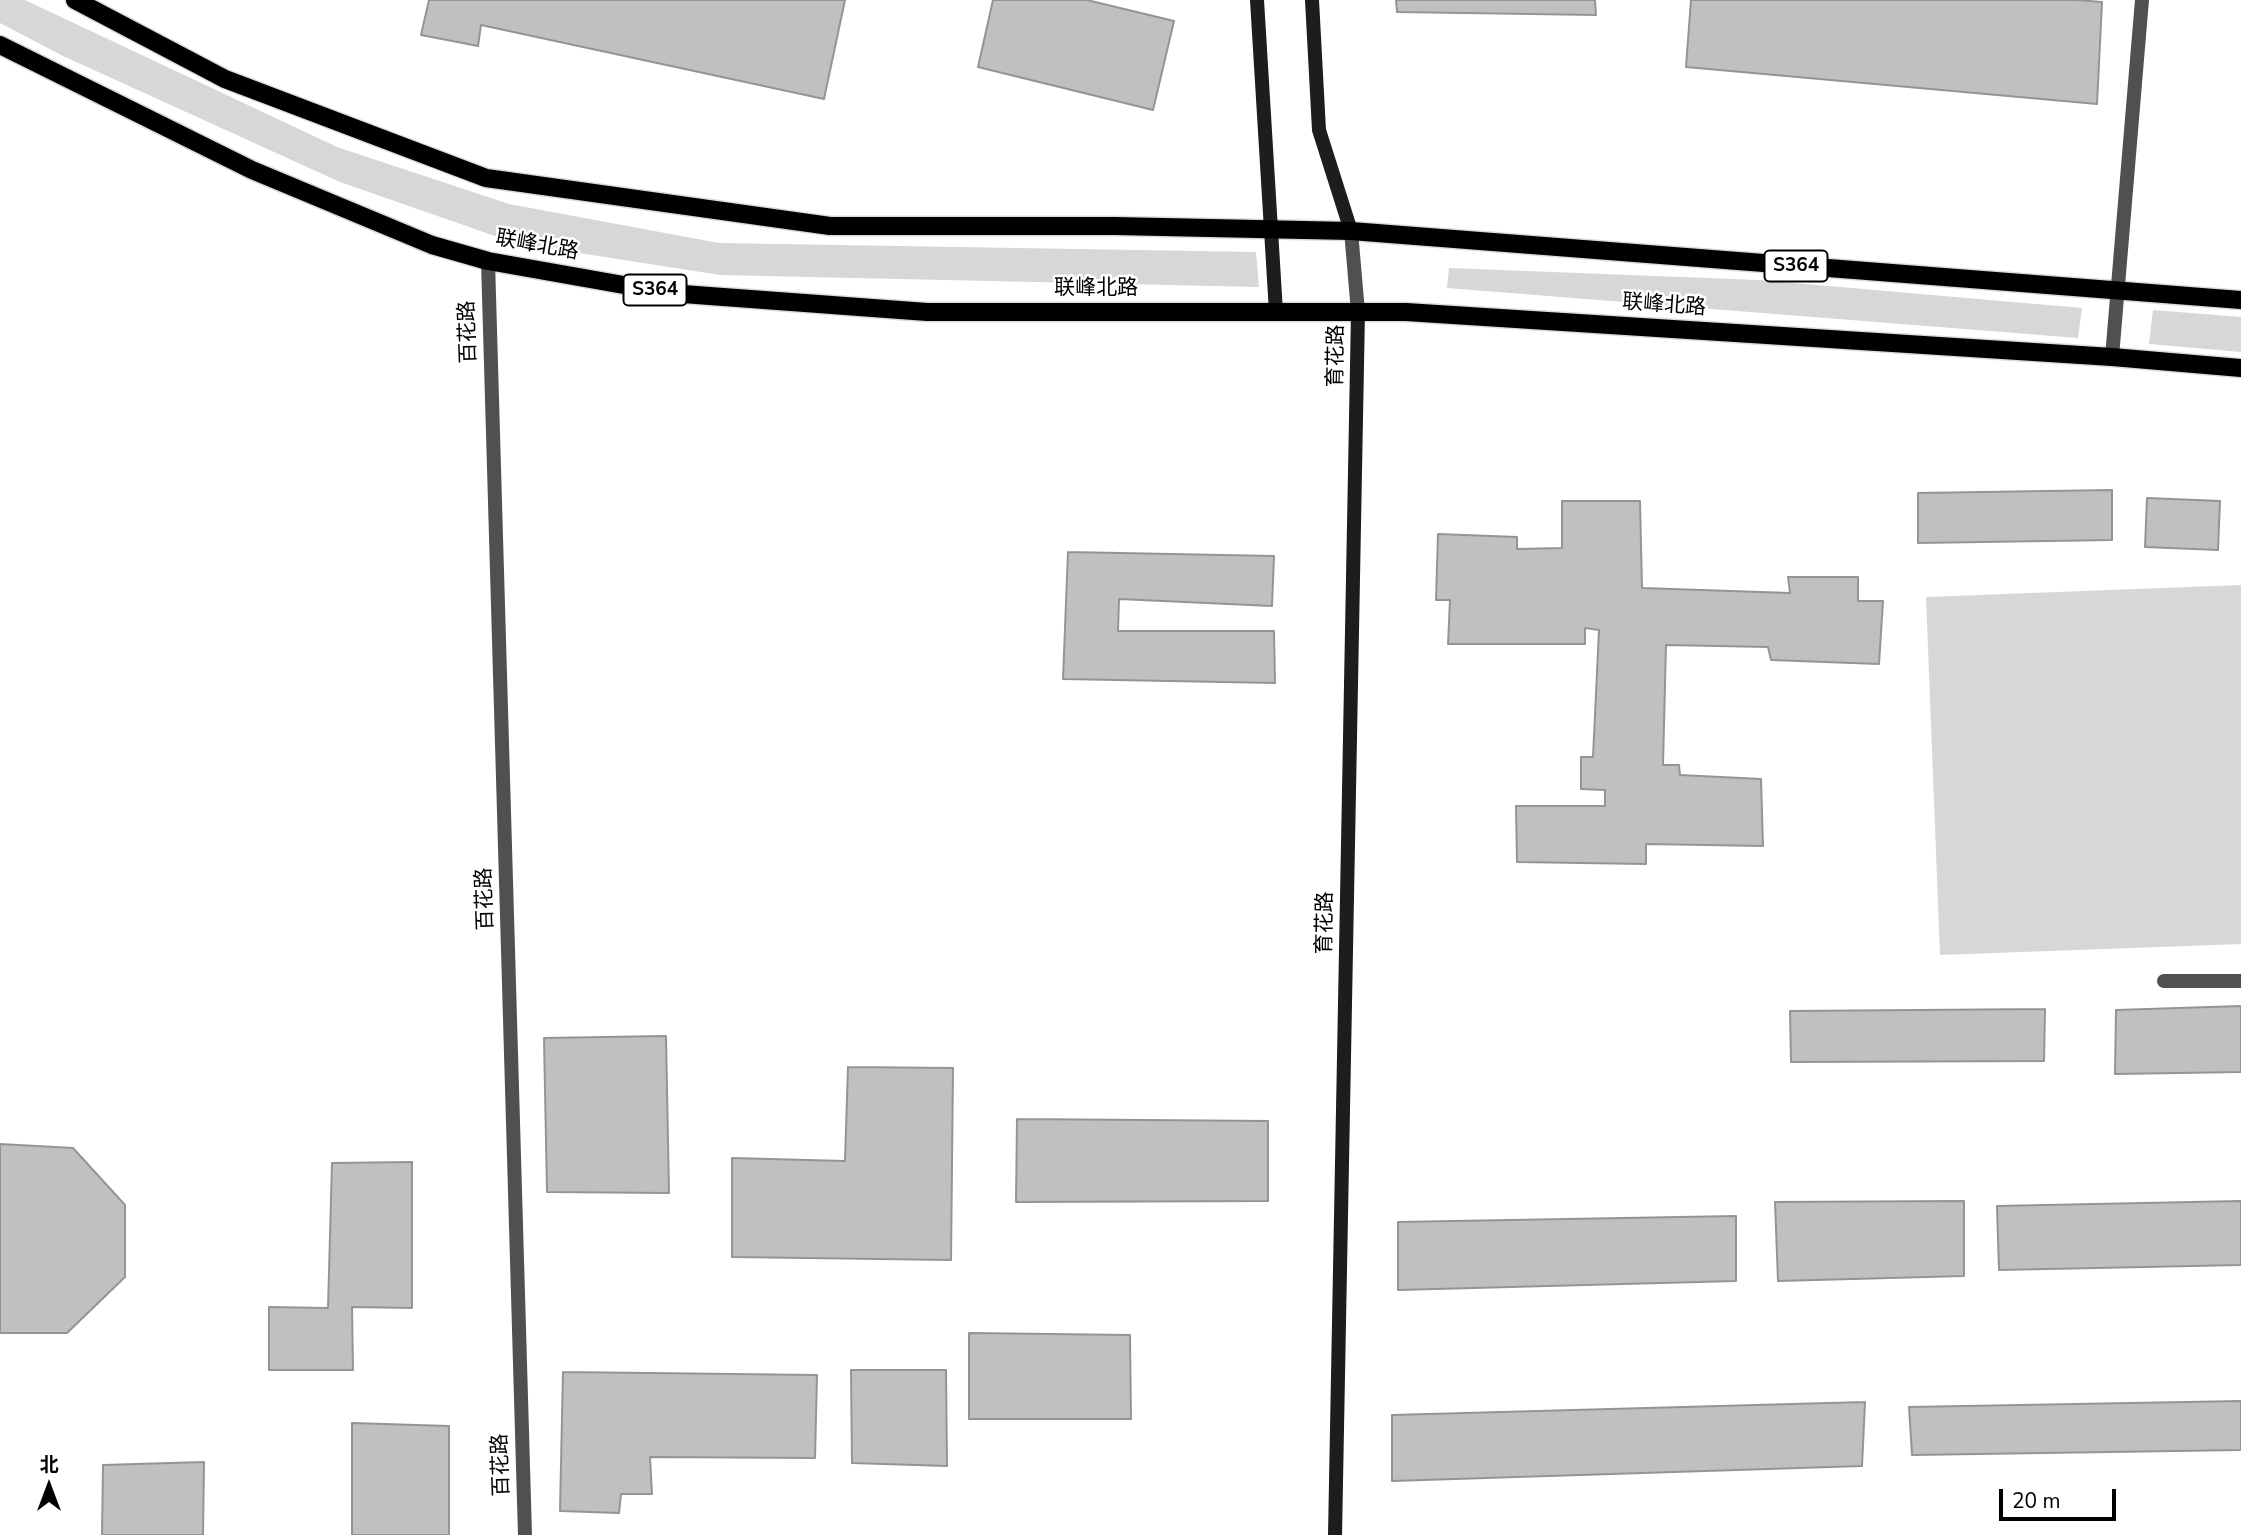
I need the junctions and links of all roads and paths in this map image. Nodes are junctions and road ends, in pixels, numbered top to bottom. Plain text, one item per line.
1 (75, 0) edge
2 (1257, 0) edge
3 (1312, 0) edge
4 (2141, 0) edge
5 (0, 45) edge
6 (1272, 230) junction
7 (1351, 231) junction
8 (488, 261) junction
9 (2117, 290) junction
10 (2241, 300) edge
11 (1276, 312) junction
12 (1358, 312) junction
13 (2112, 357) junction
14 (2241, 368) edge
15 (2164, 981) dead end
16 (2241, 981) edge
17 (525, 1535) edge
18 (1335, 1535) edge

1 - 6 main road, S364
2 - 6 street
3 - 7 street
4 - 9 street
5 - 8 main road, 联峰北路 / S364
6 - 7 main road, S364
6 - 11 street
7 - 9 main road, S364
7 - 12 street
8 - 11 main road, 联峰北路 / S364
8 - 17 street, 百花路
9 - 10 main road, S364
9 - 13 street
11 - 12 main road, 联峰北路 / S364
12 - 13 main road, 联峰北路 / S364
12 - 18 street, 育花路
13 - 14 main road, 联峰北路 / S364
15 - 16 street

